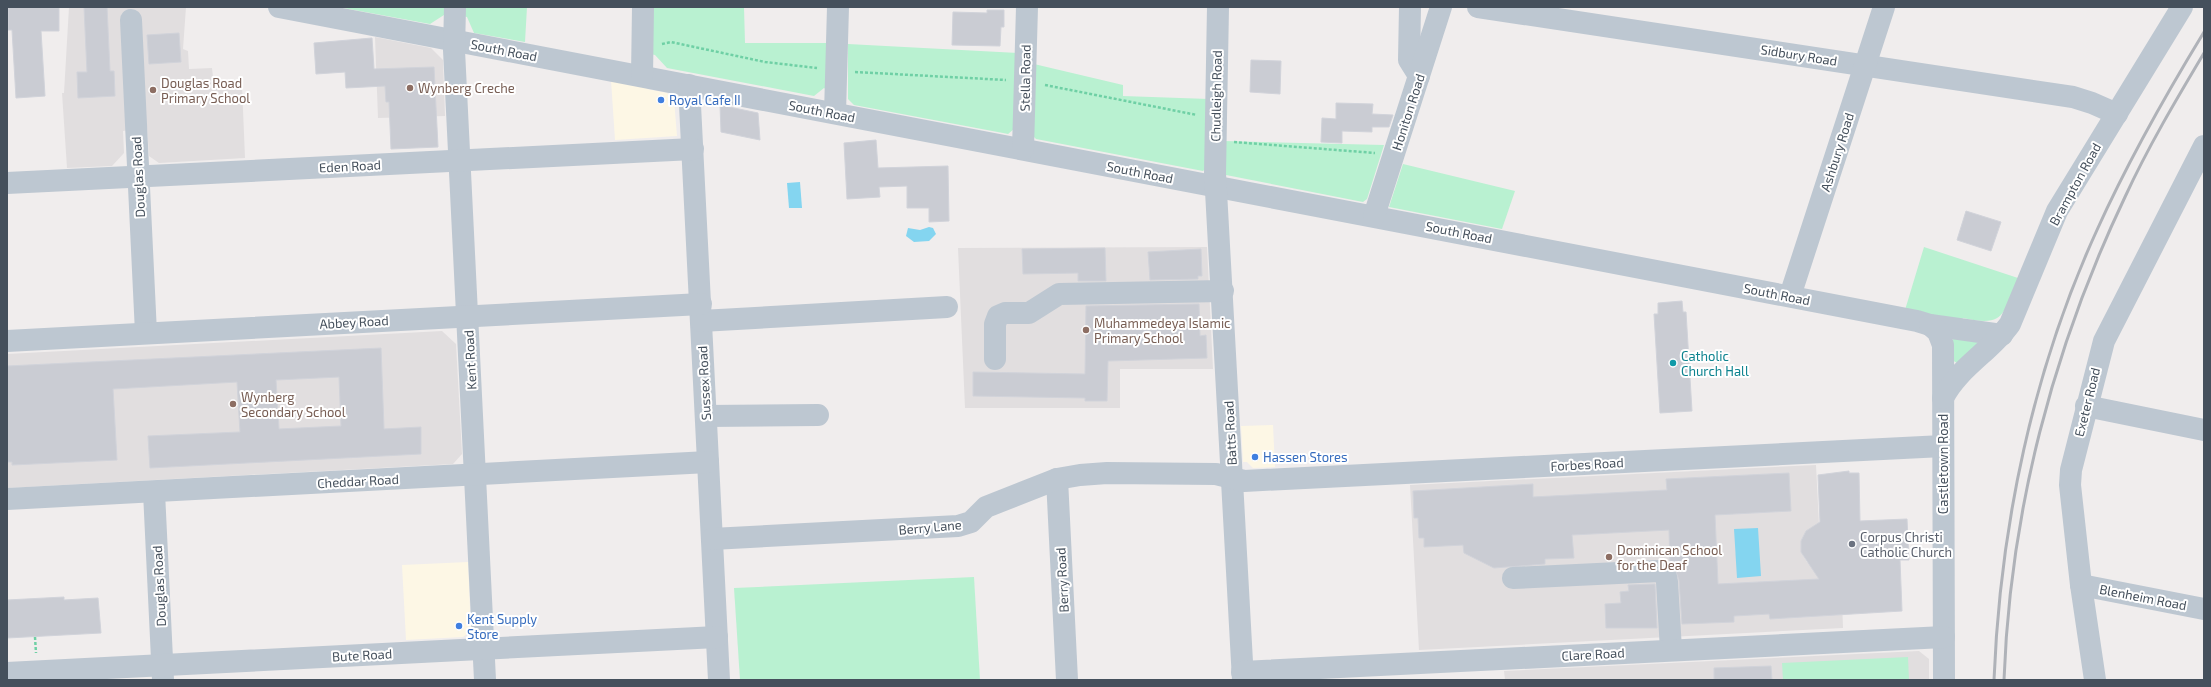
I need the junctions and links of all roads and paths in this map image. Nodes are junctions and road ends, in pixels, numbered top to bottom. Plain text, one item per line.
1 (278, 7) edge
2 (456, 7) edge
3 (643, 7) edge
4 (838, 7) edge
5 (1027, 7) edge
6 (1218, 7) edge
7 (1410, 7) edge
8 (1441, 7) edge
9 (1478, 7) edge
10 (1884, 7) edge
11 (2182, 7) edge
12 (131, 20) dead end
13 (454, 41) junction
14 (1865, 65) junction
15 (642, 76) junction
16 (1419, 76) junction
17 (689, 85) junction
18 (835, 113) junction
19 (2116, 114) junction
20 (2204, 146) edge
21 (693, 149) junction
22 (1023, 149) junction
23 (459, 161) junction
24 (138, 177) junction
25 (7, 184) edge
26 (1216, 186) junction
27 (1374, 216) junction
28 (1222, 291) junction
29 (1790, 296) junction
30 (947, 307) dead end
31 (701, 313) junction
32 (468, 316) junction
33 (1930, 325) junction
34 (146, 333) junction
35 (2002, 335) junction
36 (7, 341) edge
37 (996, 359) dead end
38 (1943, 398) junction
39 (2086, 406) junction
40 (818, 415) dead end
41 (706, 416) junction
42 (2204, 430) edge
43 (1943, 446) junction
44 (708, 462) junction
45 (476, 474) junction
46 (1232, 477) junction
47 (1057, 479) junction
48 (154, 492) junction
49 (7, 499) edge
50 (712, 539) junction
51 (1513, 578) dead end
52 (2081, 585) junction
53 (2204, 609) edge
54 (717, 636) junction
55 (1944, 637) junction
56 (484, 649) junction
57 (1671, 650) junction
58 (163, 673) edge
59 (7, 674) edge
60 (1242, 676) edge
61 (485, 680) edge
62 (719, 680) edge
63 (1067, 680) edge
64 (1944, 680) edge
65 (2095, 680) edge

1 - 13 street, South Road
2 - 13 street, Kent Road
3 - 15 street
4 - 18 street
5 - 22 street, Stella Road
6 - 26 street, Chudleigh Road
7 - 16 street
8 - 16 street, Honiton Road
9 - 14 street, Sidbury Road
10 - 14 street, Ashbury Road
11 - 19 street, Brampton Road
12 - 24 street, Douglas Road
13 - 15 street, South Road
13 - 23 street, Kent Road
14 - 19 street, Sidbury Road
14 - 29 street, Ashbury Road
15 - 17 street, South Road
16 - 27 street, Honiton Road
17 - 18 street, South Road
17 - 21 street, Sussex Road
18 - 22 street, South Road
19 - 35 street, Brampton Road
20 - 39 street, Exeter Road
21 - 23 street, Eden Road
21 - 31 street, Sussex Road
22 - 26 street, South Road
23 - 24 street, Eden Road
23 - 32 street, Kent Road
24 - 25 street, Eden Road
24 - 34 street, Douglas Road
26 - 27 street, South Road
26 - 28 street, Batts Road
27 - 29 street, South Road
28 - 37 street
28 - 46 street, Batts Road
29 - 33 street, South Road
30 - 31 street, Abbey Road
31 - 32 street, Abbey Road
31 - 41 street, Sussex Road
32 - 34 street, Abbey Road
32 - 45 street, Kent Road
33 - 35 street, South Road
33 - 38 street, Castletown Road
34 - 36 street, Abbey Road
35 - 38 street, Brampton Road
38 - 43 street, Castletown Road
39 - 42 street
39 - 52 street, Exeter Road
40 - 41 street
41 - 44 street, Sussex Road
43 - 46 street, Forbes Road
43 - 55 street, Castletown Road
44 - 45 street, Cheddar Road
44 - 50 street, Sussex Road
45 - 48 street, Cheddar Road
45 - 56 street, Kent Road
46 - 47 street, Berry Lane
46 - 60 street, Batts Road
47 - 50 street, Berry Lane
47 - 63 street, Berry Road
48 - 49 street, Cheddar Road
48 - 58 street, Douglas Road
50 - 54 street, Sussex Road
51 - 57 street
52 - 53 street, Blenheim Road
52 - 65 street, Exeter Road
54 - 56 street, Bute Road
54 - 62 street, Sussex Road
55 - 57 street, Clare Road
55 - 64 street, Castletown Road
56 - 58 street, Bute Road
56 - 61 street, Kent Road
57 - 60 street, Clare Road
58 - 59 street, Bute Road

